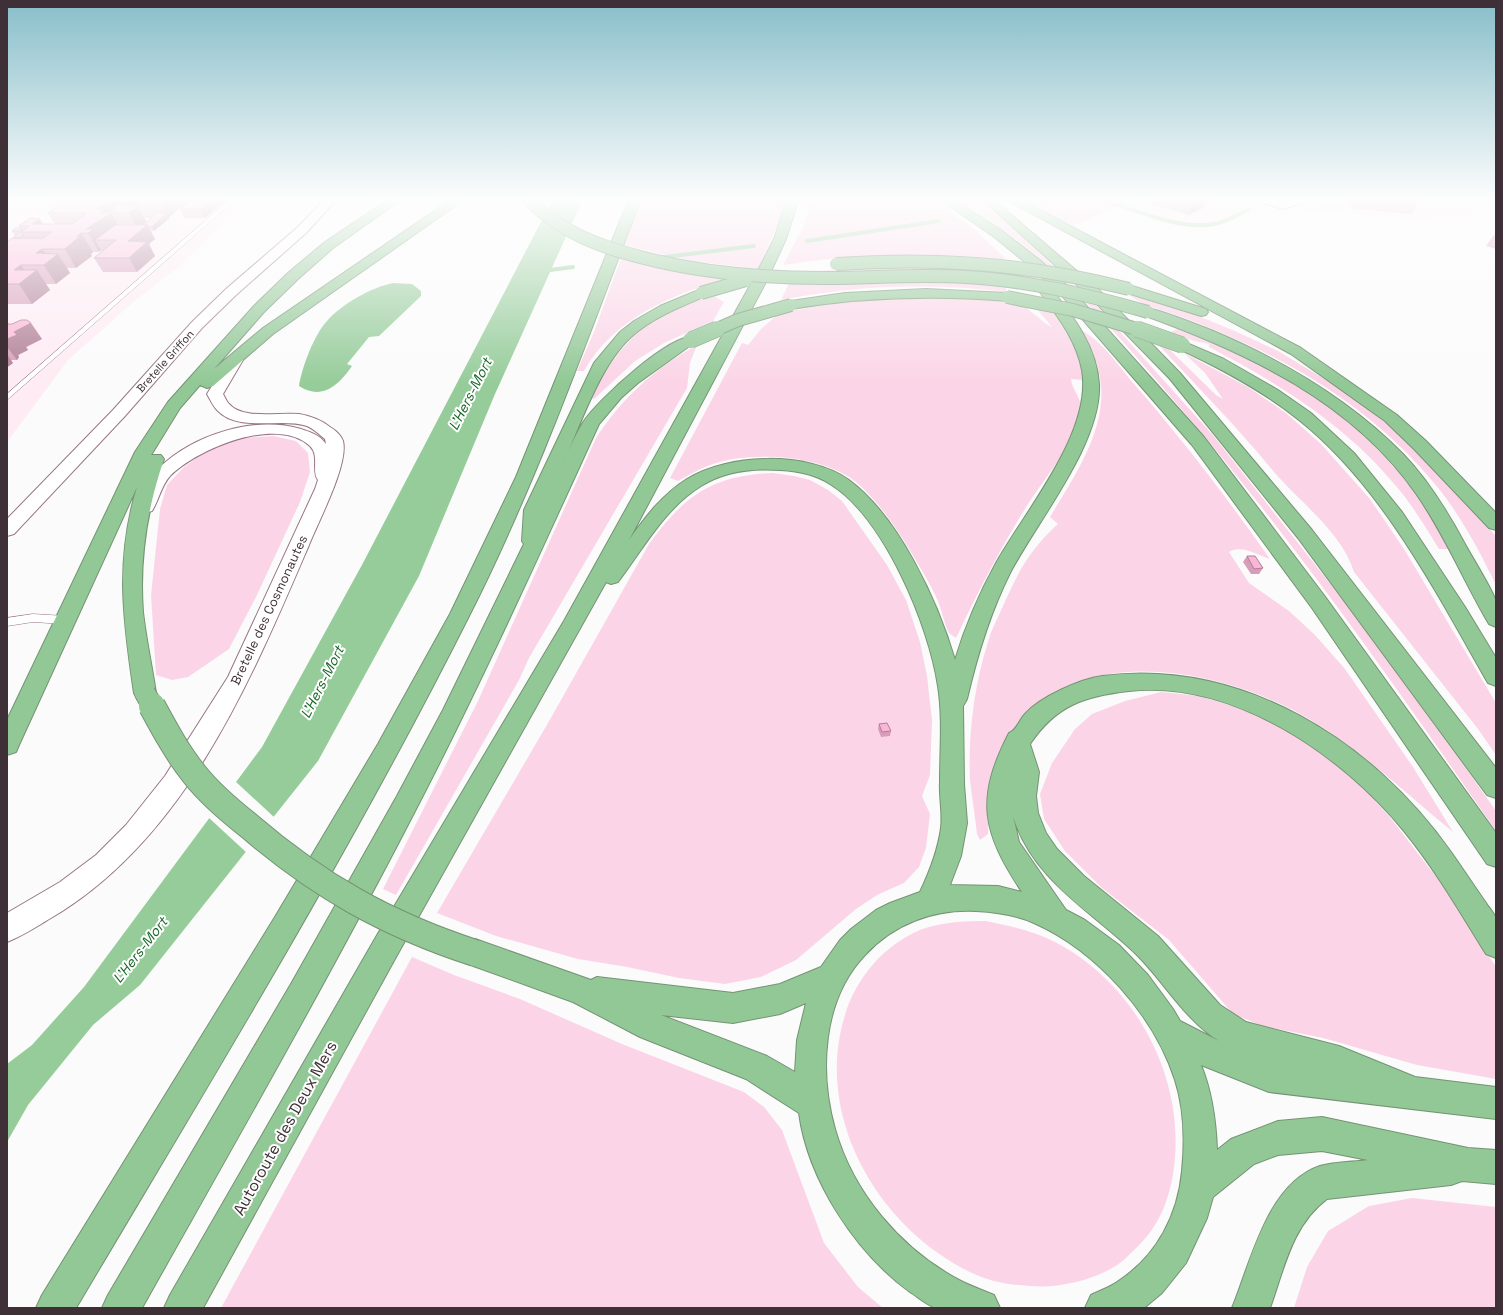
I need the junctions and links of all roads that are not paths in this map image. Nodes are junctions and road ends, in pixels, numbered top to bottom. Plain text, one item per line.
1 (163, 260) edge
2 (268, 260) edge
3 (311, 260) edge
4 (370, 260) edge
5 (611, 260) edge
6 (656, 260) edge
7 (770, 260) edge
8 (898, 260) edge
9 (923, 260) edge
10 (1016, 260) edge
11 (1031, 260) edge
12 (1057, 260) edge
13 (1127, 260) edge
14 (235, 360) junction
15 (1324, 371) junction
16 (7, 398) edge
17 (324, 488) junction
18 (126, 489) junction
19 (1496, 524) edge
20 (7, 530) edge
21 (134, 533) junction
22 (532, 550) junction
23 (1496, 619) edge
24 (65, 620) junction
25 (7, 622) edge
26 (572, 625) junction
27 (1496, 677) edge
28 (145, 694) junction
29 (952, 719) junction
30 (1017, 740) junction
31 (7, 745) edge
32 (1496, 787) edge
33 (1496, 855) edge
34 (930, 901) junction
35 (1055, 918) junction
36 (7, 928) edge
37 (1496, 944) edge
38 (830, 978) junction
39 (580, 990) junction
40 (1171, 1033) junction
41 (1412, 1092) junction
42 (812, 1103) junction
43 (1496, 1103) edge
44 (1482, 1166) edge
45 (1199, 1186) junction
46 (55, 1308) edge
47 (121, 1308) edge
48 (183, 1308) edge
49 (981, 1308) edge
50 (1104, 1308) edge
51 (1251, 1308) edge

1 - 16 lane
2 - 20 main road, Bretelle Griffon
3 - 18 highway
4 - 14 highway
5 - 46 highway
6 - 23 highway, bridge
7 - 26 highway
8 - 22 highway, bridge
9 - 15 highway, bridge
10 - 29 highway
11 - 33 highway
12 - 32 highway
13 - 15 highway
14 - 17 main road, Bretelle des Cosmonautes
14 - 21 highway
15 - 19 highway
17 - 21 main road, Bretelle des Cosmonautes
17 - 36 main road, Bretelle des Cosmonautes
18 - 24 highway
18 - 28 highway
21 - 28 highway
22 - 27 highway, bridge
22 - 47 highway
24 - 25 lane
24 - 31 highway
26 - 29 highway
26 - 48 highway, Autoroute des Deux Mers
28 - 39 highway, bridge
29 - 34 highway
30 - 35 highway
30 - 37 highway
30 - 41 highway
34 - 35 highway
34 - 38 highway
35 - 40 highway
38 - 39 highway
38 - 42 highway
39 - 42 highway
40 - 41 highway
40 - 45 highway
41 - 43 highway
42 - 49 highway
44 - 45 highway
44 - 51 highway
45 - 50 highway

